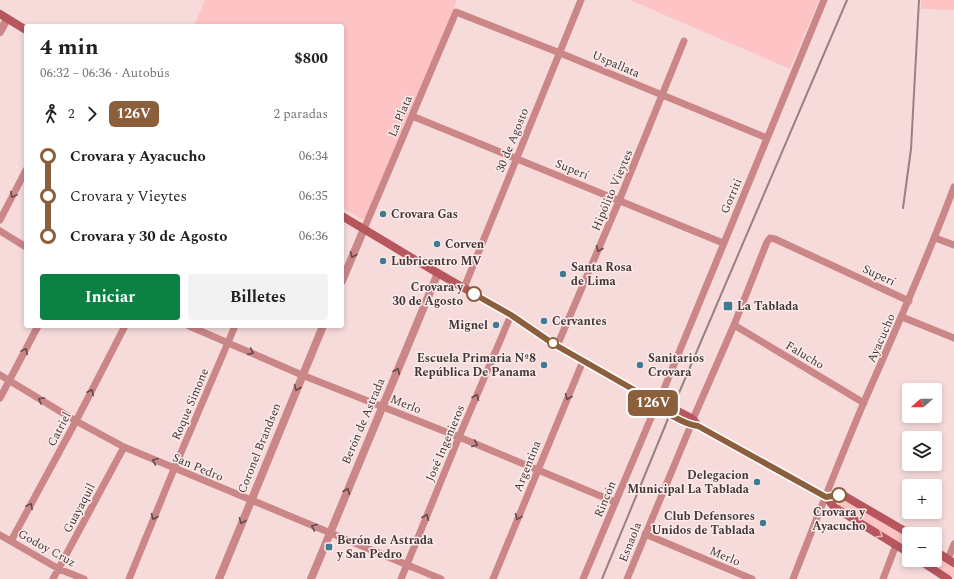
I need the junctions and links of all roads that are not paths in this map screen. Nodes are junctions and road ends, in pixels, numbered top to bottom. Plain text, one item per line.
1 (581, 0) edge
2 (824, 0) edge
3 (456, 12) joint
4 (4, 16) edge
5 (24, 29) edge
6 (0, 32) edge
7 (684, 41) dead end
8 (560, 53) junction
9 (662, 96) junction
10 (412, 116) junction
11 (767, 138) junction
12 (516, 158) junction
13 (24, 174) edge
14 (954, 187) edge
15 (619, 201) junction
16 (344, 217) edge
17 (0, 220) edge
18 (364, 229) junction
19 (0, 231) edge
20 (935, 238) junction
21 (775, 239) joint
22 (723, 243) junction
23 (954, 245) edge
24 (24, 246) edge
25 (438, 273) junction
26 (344, 276) edge
27 (464, 288) junction
28 (909, 301) junction
29 (511, 315) junction
30 (902, 317) junction
31 (734, 325) junction
32 (37, 328) edge
33 (124, 328) edge
34 (195, 328) edge
35 (234, 328) edge
36 (322, 328) edge
37 (954, 338) edge
38 (228, 342) junction
39 (557, 346) junction
40 (583, 361) junction
41 (0, 375) edge
42 (302, 375) junction
43 (9, 381) junction
44 (0, 398) edge
45 (658, 403) junction
46 (864, 403) junction
47 (382, 406) junction
48 (76, 421) junction
49 (694, 424) junction
50 (459, 437) junction
51 (124, 447) junction
52 (174, 469) junction
53 (537, 470) junction
54 (826, 497) junction
55 (250, 501) junction
56 (615, 502) junction
57 (902, 529) edge
58 (330, 533) junction
59 (645, 534) junction
60 (0, 535) edge
61 (11, 541) junction
62 (954, 544) edge
63 (896, 545) junction
64 (902, 549) edge
65 (942, 555) edge
66 (952, 560) edge
67 (407, 565) junction
68 (930, 567) edge
69 (59, 569) junction
70 (53, 579) edge
71 (84, 579) edge
72 (129, 579) edge
73 (219, 579) edge
74 (311, 579) edge
75 (401, 579) edge
76 (441, 579) edge
77 (493, 579) edge
78 (583, 579) edge
79 (627, 579) edge
80 (752, 579) edge
81 (793, 579) edge
82 (882, 579) edge
83 (948, 579) edge

1 - 8 street, 30 de Agosto
2 - 11 street, Gorriti
3 - 8 street, Uspallata
3 - 10 street, La Plata
4 - 5 main road
4 - 6 street
7 - 9 street, Hipólito Vieytes
8 - 9 street, Uspallata
8 - 12 street, 30 de Agosto
9 - 11 street, Uspallata
9 - 15 street, Hipólito Vieytes
10 - 12 street, Superí
10 - 18 street, La Plata
11 - 22 street, Gorriti
12 - 15 street, Superí
12 - 27 street, 30 de Agosto
13 -> 17 street
14 - 20 street, Ayacucho
15 - 22 street, Superí
15 -> 39 street, Hipólito Vieytes
16 - 18 main road
18 - 25 main road
18 -> 26 street
19 - 24 street
20 - 23 street
20 - 28 street, Ayacucho
21 - 28 street, Superí
21 - 31 street, Esnaola
22 - 45 street, Gorriti
25 - 27 main road
47 -> 25 street, Berón de Astrada
27 - 29 main road
28 - 30 street, Ayacucho
29 - 39 main road
50 -> 29 street, José Ingenieros
30 - 37 street
30 - 46 street, Ayacucho
31 - 46 street, Falucho
31 - 49 street, Esnaola
43 -> 32 street
48 -> 33 street, Catriel
34 - 38 street, Merlo
35 - 38 street, Roque Simone
36 - 42 street, Coronel Brandsen
38 -> 42 street, Merlo
38 - 52 street, Roque Simone
39 - 40 main road
40 - 45 main road
40 -> 53 street, Argentina
41 - 43 street, San Pedro
42 - 47 street, Merlo
42 -> 55 street, Coronel Brandsen
43 - 44 street
48 -> 43 street, San Pedro
45 - 49 main road
45 - 56 street, Rincón
46 - 54 street, Ayacucho
47 - 50 street, Merlo
58 -> 47 street, Berón de Astrada
48 - 51 street, San Pedro
61 -> 48 street, Catriel
49 - 54 main road
49 - 59 street, Esnaola
50 -> 53 street, Merlo
67 -> 50 street, José Ingenieros
52 -> 51 street, San Pedro
51 - 69 street, Guayaquil
52 - 55 street, San Pedro
52 -> 72 street, Roque Simone
53 - 56 street, Merlo
53 -> 77 street, Argentina
54 - 57 main road
54 -> 63 main road
54 - 81 street, Ayacucho
58 -> 55 street, San Pedro
55 -> 73 street, Coronel Brandsen
56 - 78 street, Rincón
58 - 67 street, San Pedro
58 - 74 street, Berón de Astrada
59 - 79 street, Esnaola
59 - 80 street, Merlo
60 - 61 street, Godoy Cruz
61 - 69 street, Godoy Cruz
62 - 66 street
63 - 64 main road
63 - 82 street
65 - 66 main road
67 - 75 street, José Ingenieros
67 - 76 street, San Pedro
68 - 83 main road
69 - 70 street, Guayaquil
69 - 71 street, Godoy Cruz

